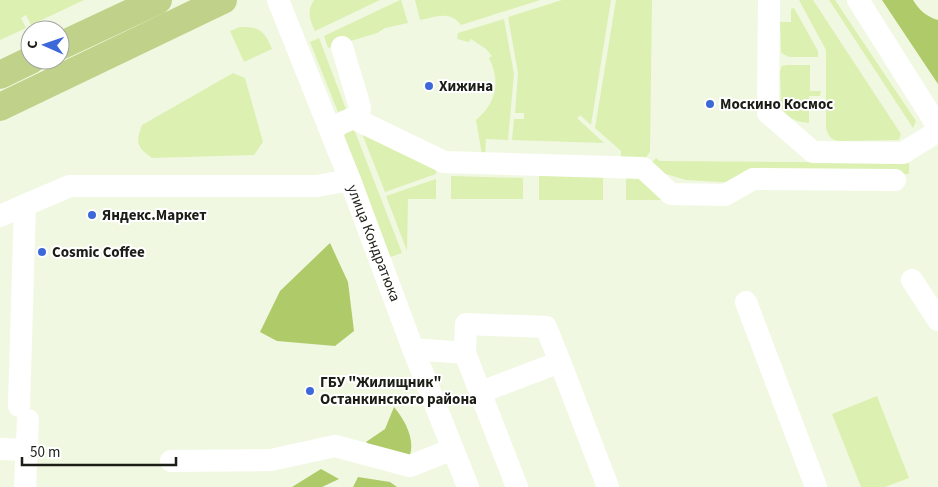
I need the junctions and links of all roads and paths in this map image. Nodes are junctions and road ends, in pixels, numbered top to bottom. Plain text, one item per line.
1 (158, 0) edge
2 (223, 0) edge
3 (278, 0) edge
4 (769, 0) edge
5 (858, 0) edge
6 (70, 41) edge
7 (342, 46) dead end
8 (20, 66) edge
9 (0, 75) edge
10 (0, 107) edge
11 (353, 118) junction
12 (938, 127) edge
13 (329, 129) junction
14 (938, 131) edge
15 (350, 180) junction
16 (895, 180) dead end
17 (25, 205) junction
18 (0, 216) edge
19 (912, 280) dead end
20 (746, 302) dead end
21 (938, 320) edge
22 (413, 349) junction
23 (465, 353) junction
24 (560, 362) junction
25 (480, 392) junction
26 (0, 449) edge
27 (453, 449) junction
28 (27, 450) junction
29 (171, 461) dead end
30 (25, 487) edge
31 (468, 487) edge
32 (517, 487) edge
33 (608, 487) edge
34 (816, 487) edge

1 - 6 main road
2 - 10 main road
3 - 13 street, улица Кондратюка
4 - 14 street
5 - 12 street
7 - 11 street
8 - 9 main road
11 - 13 street
11 - 16 street
13 - 15 street, улица Кондратюка
15 - 17 street
15 - 22 street, улица Кондратюка
17 - 18 street
17 - 28 street
19 - 21 street
20 - 34 street
22 - 23 street
22 - 27 street, улица Кондратюка
23 - 24 street
23 - 25 street
24 - 25 street
24 - 33 street
25 - 32 street
26 - 28 street
27 - 29 street
27 - 31 street, улица Кондратюка
28 - 30 street

